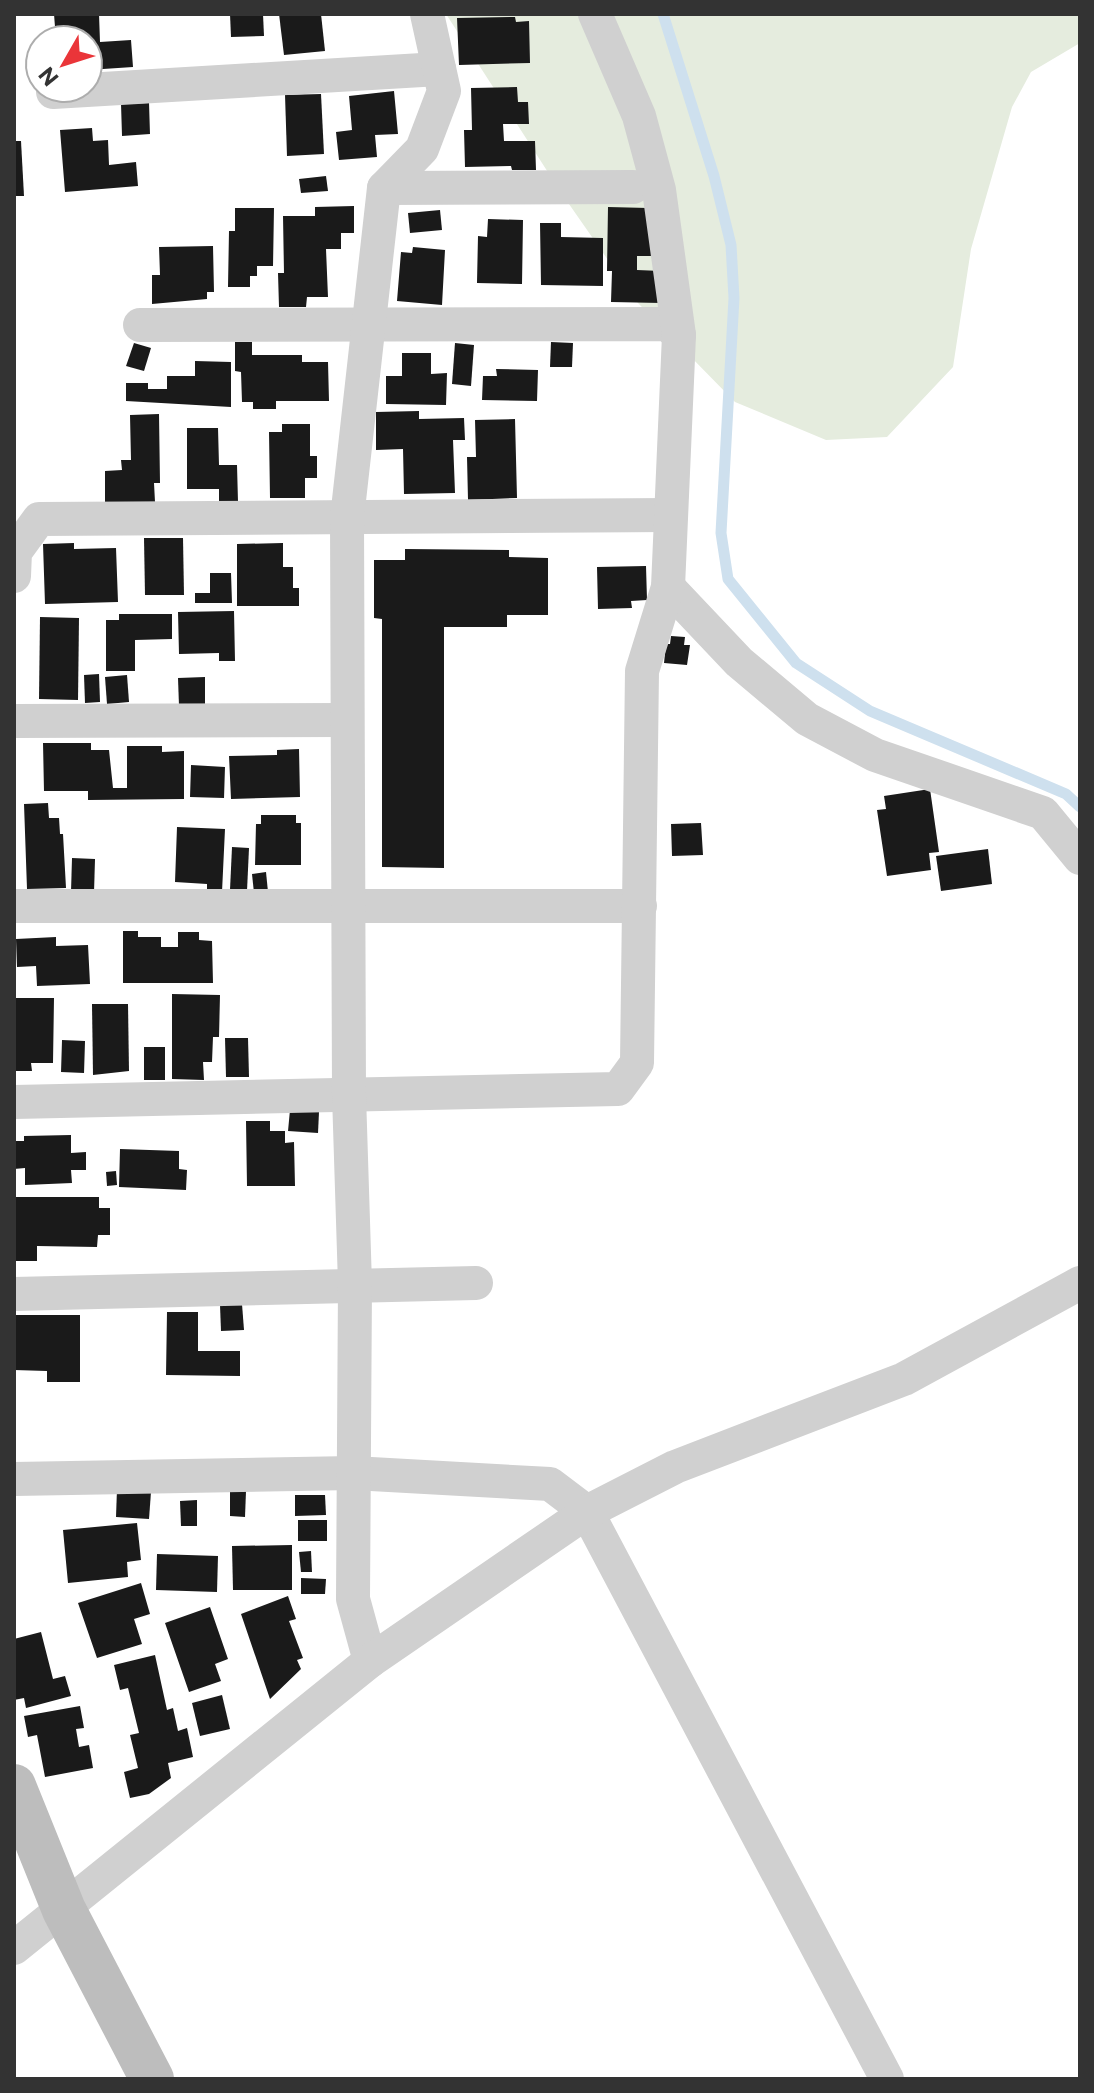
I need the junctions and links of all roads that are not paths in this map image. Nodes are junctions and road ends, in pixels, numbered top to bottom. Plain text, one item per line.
1 (427, 14) edge
2 (595, 14) edge
3 (439, 69) junction
4 (104, 89) edge
5 (633, 187) dead end
6 (384, 188) junction
7 (370, 324) junction
8 (140, 325) dead end
9 (679, 335) junction
10 (671, 515) junction
11 (347, 518) junction
12 (14, 576) edge
13 (668, 587) junction
14 (347, 720) junction
15 (14, 721) edge
16 (1080, 858) edge
17 (14, 906) edge
18 (349, 906) junction
19 (640, 906) junction
20 (349, 1095) junction
21 (14, 1102) edge
22 (476, 1283) dead end
23 (1080, 1283) edge
24 (355, 1284) junction
25 (14, 1294) edge
26 (353, 1473) junction
27 (14, 1479) edge
28 (587, 1512) junction
29 (370, 1661) junction
30 (14, 1786) edge
31 (64, 1910) junction
32 (14, 1948) edge
33 (152, 2079) edge
34 (887, 2079) edge

1 - 3 street
2 - 9 street
3 - 4 street
3 - 6 street
5 - 6 street
6 - 7 street
7 - 8 street
7 - 9 street
7 - 11 street
9 - 10 street
10 - 11 street
10 - 13 street
11 - 12 street
11 - 14 street
13 - 16 street
13 - 19 street
14 - 15 street
14 - 18 street
17 - 18 street
18 - 19 street
18 - 20 street
19 - 20 street
20 - 21 street
20 - 24 street
22 - 24 street
23 - 28 street
24 - 25 street
24 - 26 street
26 - 27 street
26 - 28 street
26 - 29 street
28 - 29 street
28 - 34 street
29 - 31 street
30 - 31 street
31 - 32 street
31 - 33 street

